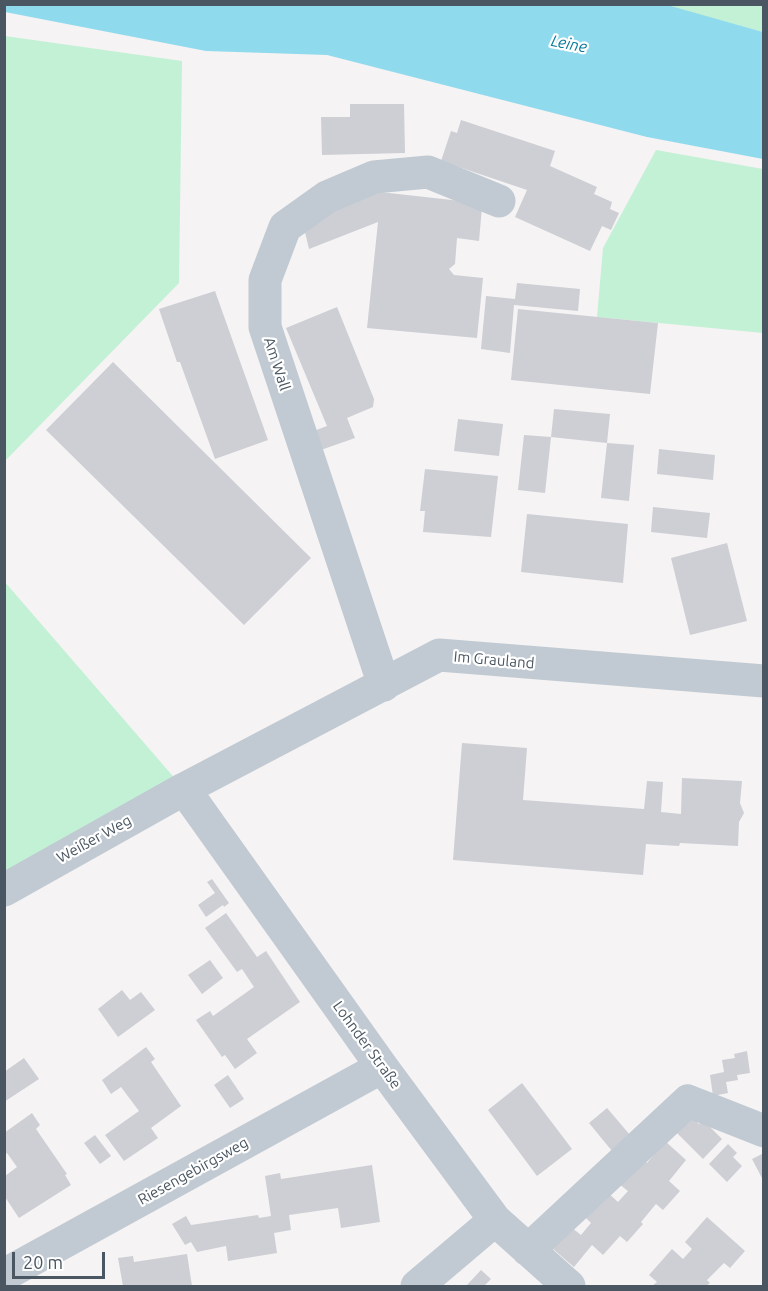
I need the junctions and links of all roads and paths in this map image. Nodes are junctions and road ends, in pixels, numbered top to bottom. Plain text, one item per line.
1 (499, 201) dead end
2 (764, 681) edge
3 (384, 685) junction
4 (184, 789) junction
5 (4, 890) edge
6 (382, 1067) junction
7 (764, 1131) edge
8 (495, 1220) junction
9 (528, 1250) junction
10 (4, 1275) edge
11 (417, 1287) edge
12 (569, 1287) edge

1 - 3 street, Am Wall
2 - 3 street, Im Grauland
3 - 4 street, Im Grauland
4 - 5 street, Weißer Weg
4 - 6 street, Lohnder Straße
6 - 8 street, Lohnder Straße
6 - 10 street, Riesengebirgsweg
7 - 9 street
8 - 9 street, Lohnder Straße
8 - 11 street
9 - 12 street, Lohnder Straße

